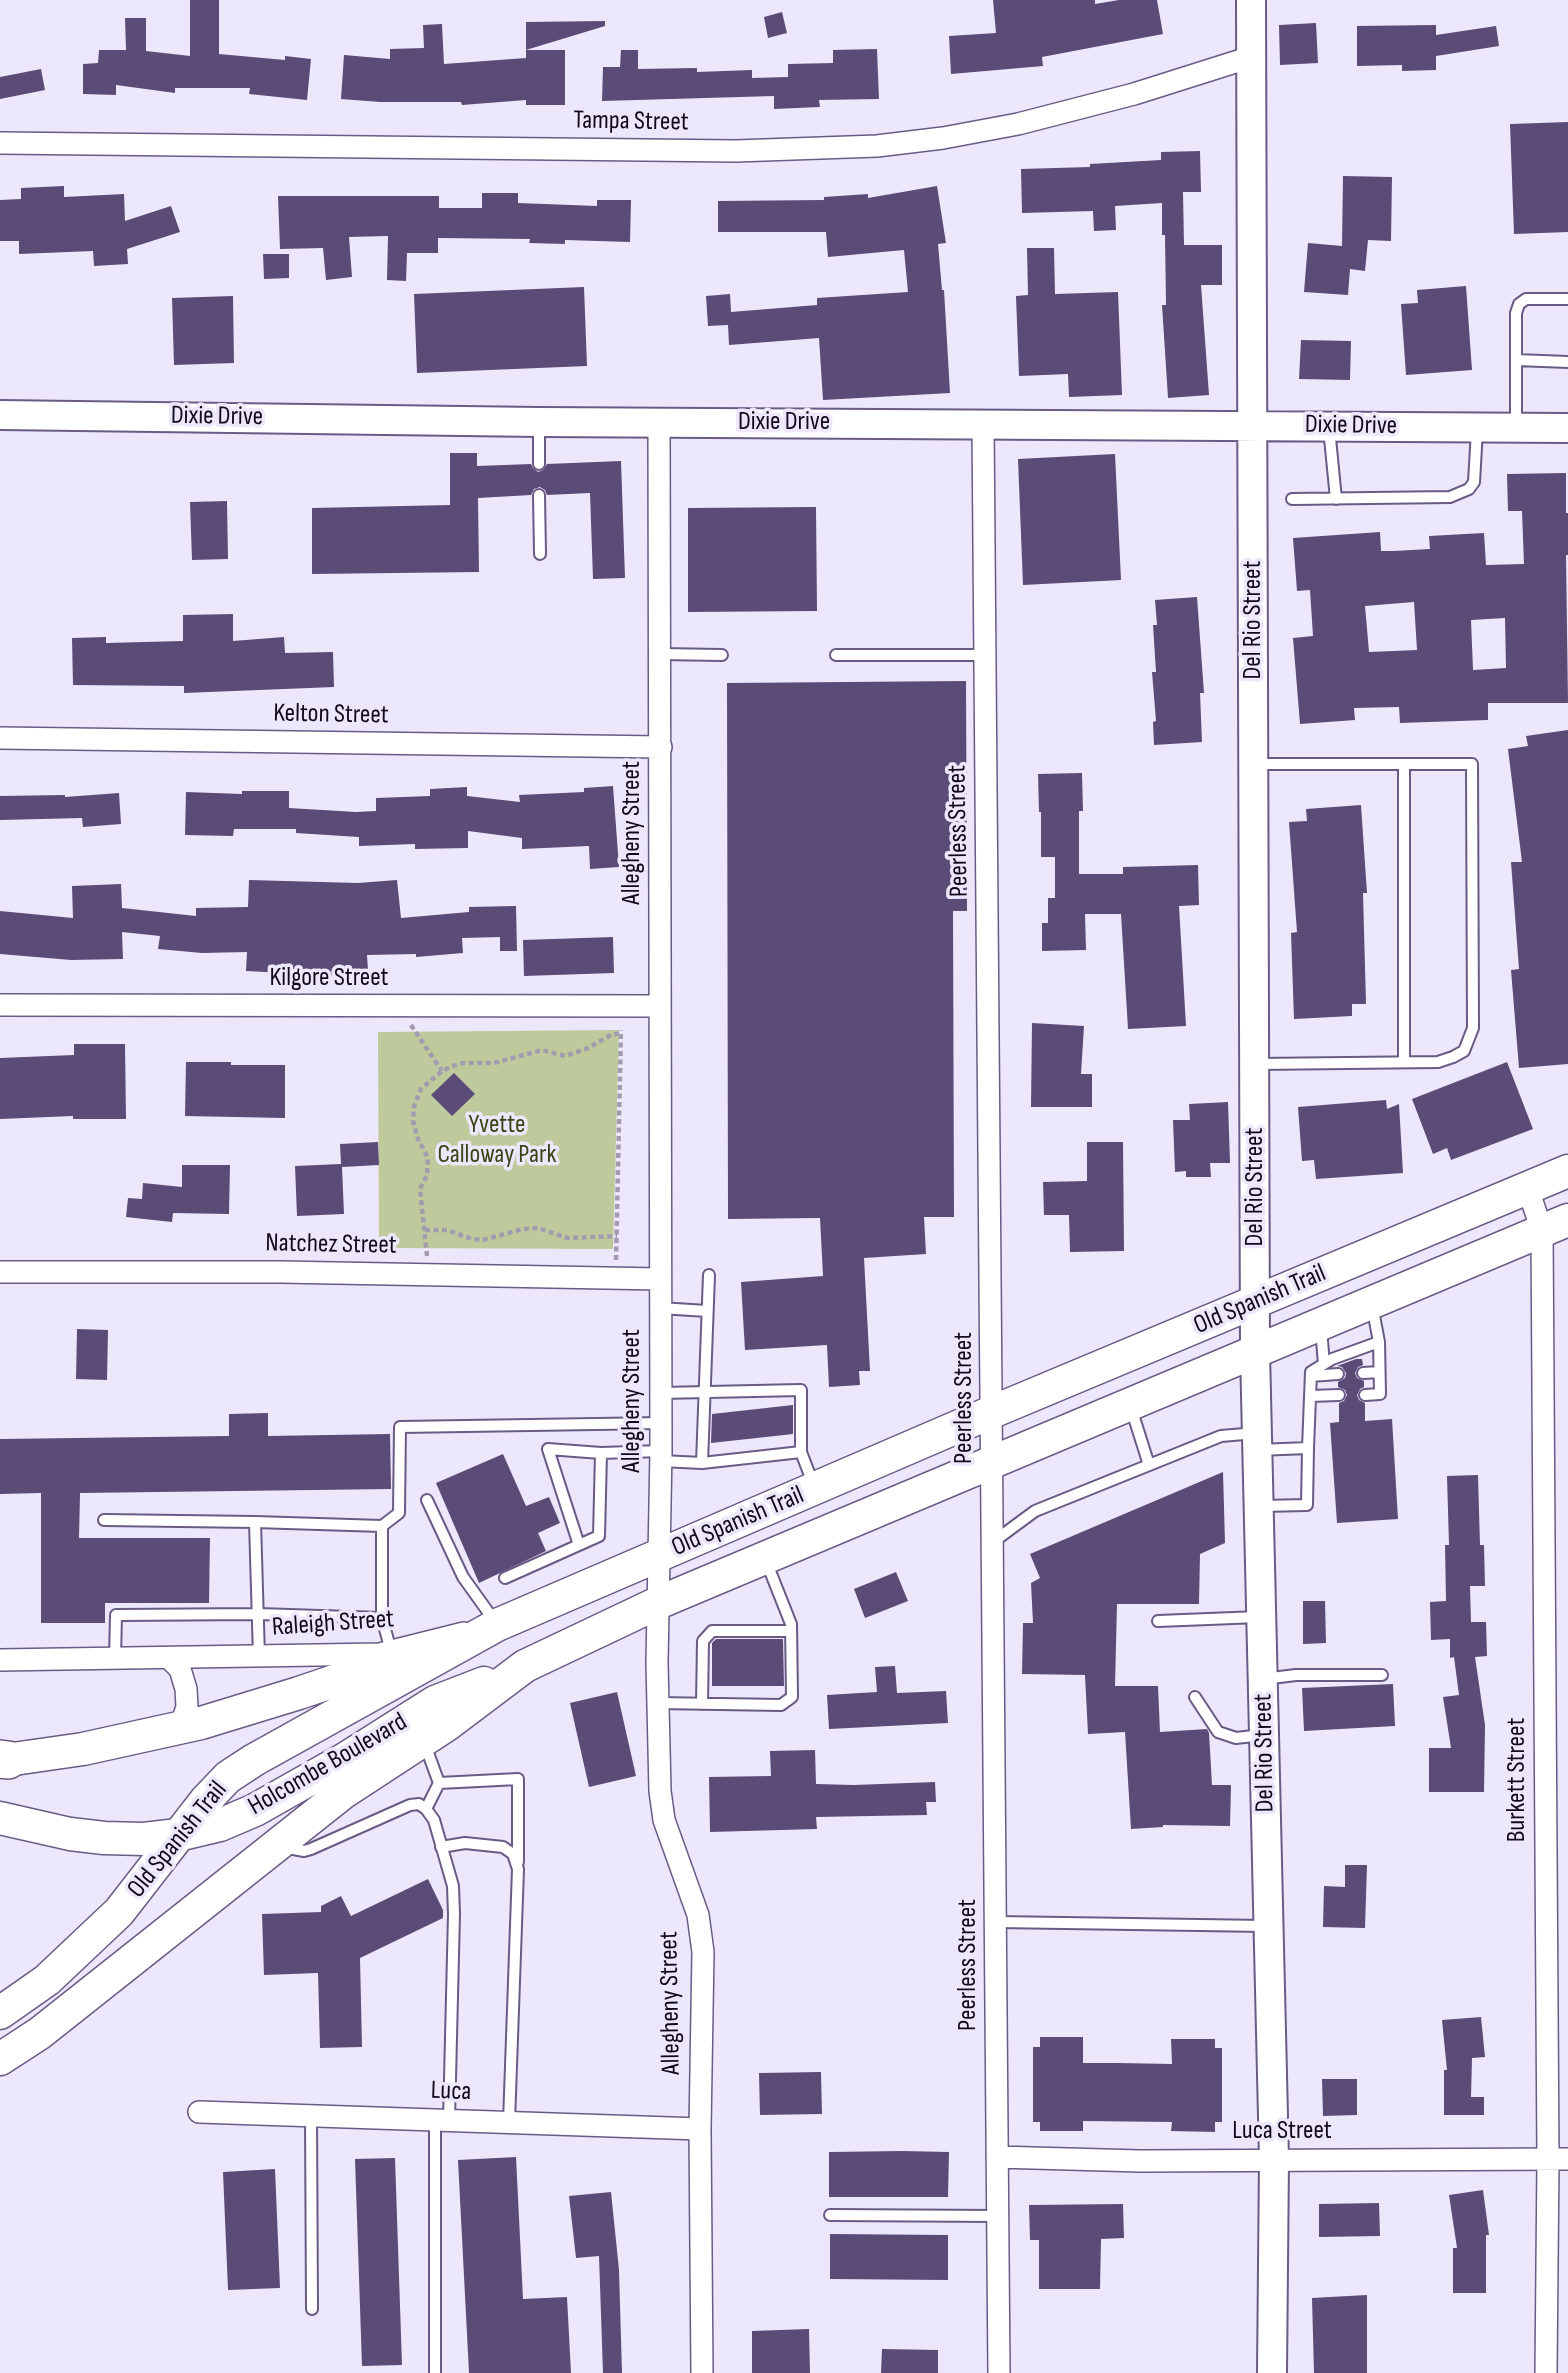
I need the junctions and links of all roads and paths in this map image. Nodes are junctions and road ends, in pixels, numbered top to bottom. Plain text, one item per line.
1 (1251, 0) edge
2 (1251, 57) junction
3 (0, 143) edge
4 (1568, 299) edge
5 (1516, 360) junction
6 (1568, 362) edge
7 (0, 415) edge
8 (659, 421) junction
9 (539, 422) junction
10 (983, 423) junction
11 (1253, 425) junction
12 (1328, 426) junction
13 (1477, 427) junction
14 (1516, 427) junction
15 (1568, 428) edge
16 (540, 464) dead end
17 (539, 495) dead end
18 (1292, 499) dead end
19 (1336, 499) junction
20 (540, 554) dead end
21 (660, 654) junction
22 (722, 654) dead end
23 (836, 655) dead end
24 (986, 655) junction
25 (0, 738) edge
26 (661, 747) junction
27 (1254, 764) junction
28 (1404, 764) junction
29 (0, 1005) edge
30 (406, 1006) junction
31 (622, 1006) junction
32 (659, 1006) junction
33 (621, 1033) junction
34 (1404, 1062) junction
35 (1268, 1064) junction
36 (442, 1071) junction
37 (1568, 1171) edge
38 (1528, 1189) junction
39 (1555, 1225) edge
40 (425, 1230) junction
41 (617, 1236) junction
42 (0, 1272) edge
43 (426, 1275) junction
44 (709, 1275) dead end
45 (616, 1278) junction
46 (660, 1279) junction
47 (1255, 1302) junction
48 (1371, 1303) junction
49 (660, 1308) junction
50 (707, 1311) junction
51 (1321, 1324) junction
52 (1378, 1342) junction
53 (1255, 1352) junction
54 (1324, 1364) junction
55 (1379, 1372) junction
56 (1363, 1373) dead end
57 (1338, 1374) dead end
58 (1311, 1376) junction
59 (704, 1392) junction
60 (661, 1393) junction
61 (1339, 1395) dead end
62 (1365, 1395) dead end
63 (1310, 1396) junction
64 (1130, 1405) junction
65 (992, 1412) junction
66 (661, 1423) junction
67 (1257, 1441) junction
68 (1308, 1448) junction
69 (801, 1452) junction
70 (601, 1453) junction
71 (661, 1456) junction
72 (992, 1463) junction
73 (702, 1464) junction
74 (1149, 1465) junction
75 (814, 1489) junction
76 (426, 1500) dead end
77 (1259, 1506) junction
78 (104, 1520) dead end
79 (256, 1522) junction
80 (382, 1525) junction
81 (993, 1542) junction
82 (579, 1545) junction
83 (660, 1555) junction
84 (765, 1558) junction
85 (505, 1578) dead end
86 (660, 1602) junction
87 (259, 1614) junction
88 (1262, 1616) junction
89 (382, 1618) junction
90 (1158, 1621) dead end
91 (497, 1625) junction
92 (791, 1631) junction
93 (391, 1651) junction
94 (259, 1657) junction
95 (115, 1658) junction
96 (169, 1658) junction
97 (0, 1660) edge
98 (525, 1666) junction
99 (1382, 1675) dead end
100 (1263, 1679) junction
101 (1195, 1697) dead end
102 (658, 1703) junction
103 (702, 1704) junction
104 (180, 1728) junction
105 (1264, 1734) junction
106 (423, 1740) junction
107 (3, 1760) edge
108 (439, 1783) junction
109 (426, 1809) junction
110 (0, 1818) edge
111 (178, 1835) junction
112 (277, 1846) junction
113 (441, 1847) junction
114 (518, 1869) junction
115 (996, 1922) junction
116 (1269, 1926) junction
117 (0, 2013) edge
118 (0, 2059) edge
119 (200, 2112) dead end
120 (311, 2116) junction
121 (442, 2120) junction
122 (509, 2122) junction
123 (700, 2129) junction
124 (997, 2157) junction
125 (1274, 2159) junction
126 (1558, 2159) edge
127 (830, 2215) dead end
128 (998, 2216) junction
129 (312, 2309) dead end
130 (435, 2373) edge
131 (702, 2373) edge
132 (999, 2373) edge
133 (1272, 2373) edge
134 (1546, 2373) edge

1 - 2 street, Del Rio Street
2 - 3 street, Tampa Street
2 - 11 street, Del Rio Street
4 - 5 lane
5 - 6 lane
5 - 14 lane
7 - 9 street, Dixie Drive
8 - 9 street, Dixie Drive
8 - 10 street, Dixie Drive
8 - 21 street, Allegheny Street
9 - 16 lane
10 - 11 street, Dixie Drive
10 - 24 street, Peerless Street
11 - 12 street, Dixie Drive
11 - 27 street, Del Rio Street
12 - 13 street, Dixie Drive
12 - 19 lane
13 - 14 street, Dixie Drive
13 - 19 lane
14 - 15 street, Dixie Drive
17 - 20 lane
18 - 19 lane
21 - 22 lane
21 - 26 street, Allegheny Street
23 - 24 lane
24 - 65 street, Peerless Street
25 - 26 street, Kelton Street
26 - 32 street, Allegheny Street
27 - 28 lane
27 - 35 street, Del Rio Street
28 - 34 lane
28 - 34 lane
29 - 30 street, Kilgore Street
30 - 31 street, Kilgore Street
30 - 36 path
31 - 32 street, Kilgore Street
31 - 33 path
32 - 46 street, Allegheny Street
33 - 36 path
33 - 41 path
34 - 35 lane
35 - 47 street, Del Rio Street
36 - 40 path
37 - 38 main road, Old Spanish Trail
38 - 39 street, Burkett Street
38 - 47 main road, Old Spanish Trail
39 - 48 main road, Old Spanish Trail
39 - 126 street, Burkett Street
40 - 41 path
40 - 43 path
41 - 45 path
42 - 43 street, Natchez Street
43 - 45 street, Natchez Street
44 - 50 lane
45 - 46 street, Natchez Street
46 - 49 street, Allegheny Street
47 - 53 street, Del Rio Street
47 - 65 main road, Old Spanish Trail
48 - 51 main road, Old Spanish Trail
48 - 52 lane
49 - 50 lane
49 - 60 street, Allegheny Street
50 - 59 lane
51 - 53 main road, Old Spanish Trail
51 - 54 lane
52 - 54 lane
52 - 55 lane
53 - 64 main road, Old Spanish Trail
53 - 67 street, Del Rio Street
54 - 58 lane
55 - 56 lane
55 - 62 lane
57 - 58 lane
58 - 63 lane
59 - 60 lane
59 - 69 lane
59 - 73 lane
60 - 66 street, Allegheny Street
61 - 63 lane
63 - 68 lane
64 - 72 main road, Old Spanish Trail
64 - 74 lane
65 - 72 street, Peerless Street
65 - 75 main road, Old Spanish Trail
66 - 71 street, Allegheny Street
66 - 80 lane
67 - 68 lane
67 - 74 lane
67 - 77 street, Del Rio Street
68 - 77 lane
69 - 73 lane
69 - 75 lane
70 - 71 lane
70 - 82 lane
70 - 82 lane
71 - 73 lane
71 - 83 street, Allegheny Street
72 - 81 street, Peerless Street
72 - 84 main road, Old Spanish Trail
74 - 81 lane
75 - 83 main road, Old Spanish Trail
76 - 91 lane
77 - 88 street, Del Rio Street
78 - 79 lane
79 - 80 lane
79 - 87 lane
80 - 89 lane
81 - 115 street, Peerless Street
82 - 85 lane
83 - 86 street, Allegheny Street
83 - 91 main road, Old Spanish Trail
84 - 86 main road, Old Spanish Trail
84 - 92 lane
86 - 98 main road, Old Spanish Trail
86 - 102 street, Allegheny Street
87 - 89 lane
87 - 94 lane
87 - 95 lane
88 - 90 lane
88 - 100 street, Del Rio Street
89 - 93 lane
91 - 93 street, Raleigh Street
91 - 104 main road
91 - 111 main road, Old Spanish Trail
92 - 103 lane
92 - 103 lane
93 - 94 street, Raleigh Street
94 - 96 street, Raleigh Street
95 - 96 street, Raleigh Street
95 - 97 street, Raleigh Street
96 - 104 street
98 - 106 main road, Old Spanish Trail
98 - 111 main road, Holcombe Boulevard
99 - 100 lane
100 - 105 street, Del Rio Street
101 - 105 lane
102 - 103 lane
102 - 123 street, Allegheny Street
104 - 107 main road
105 - 116 street, Del Rio Street
106 - 108 lane
106 - 112 main road, Old Spanish Trail
108 - 109 lane
108 - 114 lane
109 - 112 lane
109 - 113 lane
110 - 111 main road, Holcombe Boulevard
111 - 117 main road, Old Spanish Trail
112 - 118 main road, Old Spanish Trail
113 - 114 lane
113 - 121 lane
114 - 122 lane
115 - 116 lane
115 - 124 street, Peerless Street
116 - 125 street, Del Rio Street
119 - 120 street, Luca
120 - 121 street, Luca
120 - 129 lane
121 - 122 street, Luca
121 - 130 lane
122 - 123 street, Luca
123 - 131 street, Allegheny Street
124 - 125 street, Luca Street
124 - 128 street, Peerless Street
125 - 126 street, Luca Street
125 - 133 street, Del Rio Street
126 - 134 street, Burkett Street
127 - 128 lane
128 - 132 street, Peerless Street

